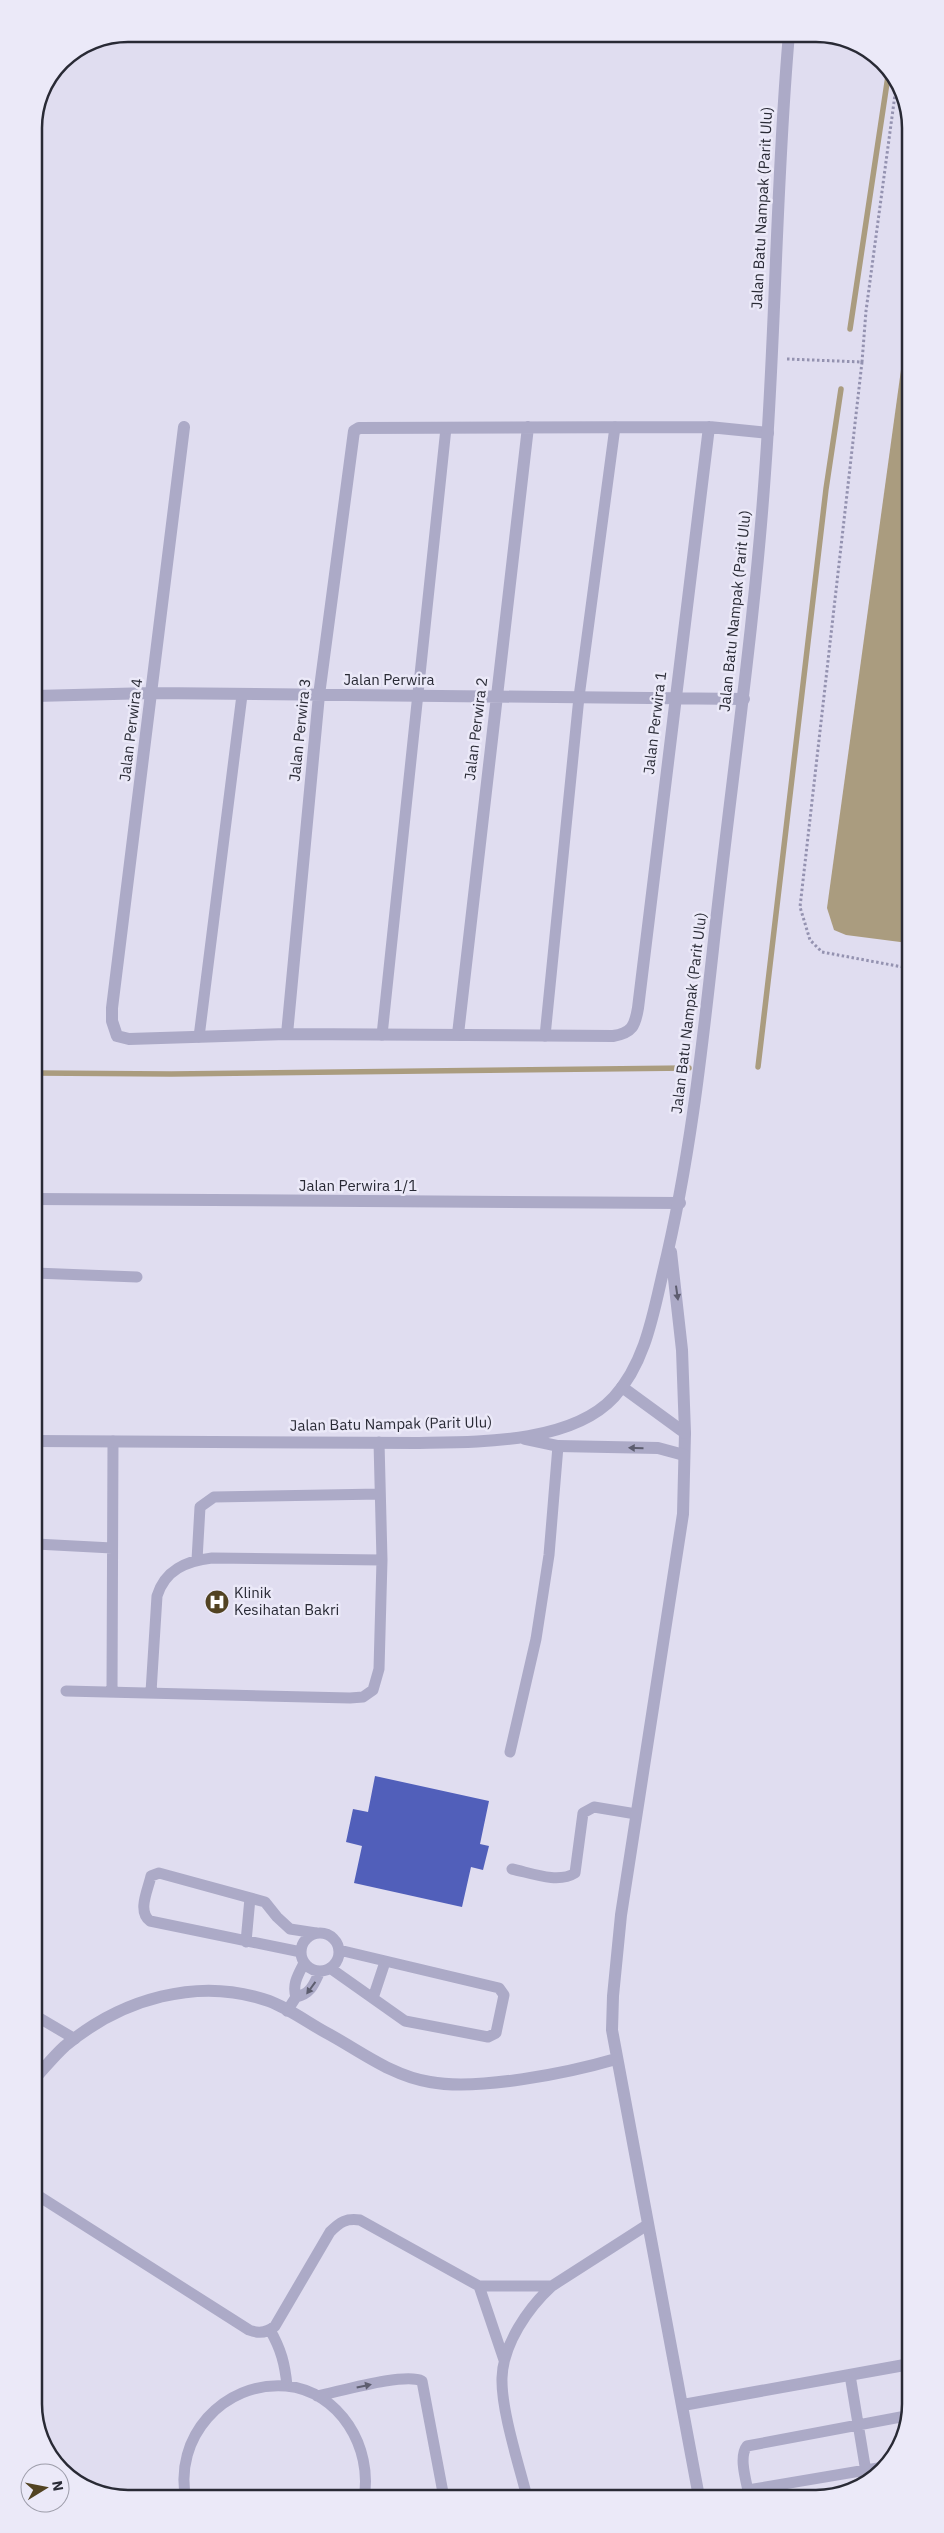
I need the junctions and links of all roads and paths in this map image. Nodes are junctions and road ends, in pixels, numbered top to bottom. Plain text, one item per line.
1 (789, 43) edge
2 (895, 96) edge
3 (772, 358) junction
4 (862, 362) junction
5 (184, 427) dead end
6 (528, 427) junction
7 (615, 427) junction
8 (709, 427) junction
9 (446, 428) junction
10 (768, 433) junction
11 (152, 693) junction
12 (242, 695) junction
13 (319, 695) junction
14 (43, 696) edge
15 (418, 696) junction
16 (496, 696) junction
17 (579, 697) junction
18 (674, 698) junction
19 (744, 699) junction
20 (902, 967) edge
21 (287, 1034) junction
22 (458, 1034) junction
23 (382, 1035) junction
24 (545, 1036) junction
25 (199, 1037) junction
26 (43, 1199) edge
27 (680, 1203) junction
28 (670, 1245) junction
29 (42, 1273) edge
30 (137, 1277) dead end
31 (622, 1387) junction
32 (685, 1433) junction
33 (515, 1437) junction
34 (42, 1441) edge
35 (113, 1441) junction
36 (379, 1442) junction
37 (558, 1446) junction
38 (684, 1455) junction
39 (380, 1494) junction
40 (42, 1544) edge
41 (112, 1548) junction
42 (197, 1560) junction
43 (382, 1560) junction
44 (66, 1691) dead end
45 (112, 1691) junction
46 (151, 1692) junction
47 (510, 1752) dead end
48 (636, 1814) junction
49 (512, 1869) dead end
50 (250, 1898) junction
51 (316, 1933) junction
52 (246, 1942) junction
53 (339, 1950) junction
54 (301, 1952) junction
55 (386, 1962) junction
56 (304, 1963) junction
57 (325, 1970) junction
58 (296, 1997) junction
59 (373, 1998) junction
60 (287, 2011) junction
61 (42, 2020) edge
62 (75, 2039) junction
63 (616, 2059) junction
64 (42, 2070) edge
65 (42, 2198) edge
66 (647, 2225) junction
67 (479, 2286) junction
68 (552, 2286) junction
69 (270, 2330) junction
70 (504, 2360) junction
71 (902, 2365) edge
72 (850, 2374) junction
73 (287, 2386) junction
74 (317, 2396) junction
75 (684, 2405) junction
76 (901, 2417) edge
77 (858, 2425) junction
78 (866, 2474) edge
79 (185, 2490) edge
80 (365, 2490) edge
81 (442, 2490) edge
82 (525, 2490) edge
83 (698, 2490) edge
84 (748, 2490) edge
85 (767, 2490) edge

1 - 3 street, Jalan Batu Nampak (Parit Ulu)
2 - 4 path
3 - 4 path
3 - 10 street, Jalan Batu Nampak (Parit Ulu)
4 - 20 path
5 - 11 street, Jalan Perwira 4
6 - 7 street
6 - 9 street
6 - 16 street, Jalan Perwira 2
7 - 8 street
7 - 17 lane
8 - 10 street
8 - 18 street, Jalan Perwira 1
9 - 13 street, Jalan Perwira 3
9 - 15 lane
10 - 19 street, Jalan Batu Nampak (Parit Ulu)
11 - 12 street, Jalan Perwira
11 - 14 street, Jalan Perwira
11 - 25 street, Jalan Perwira 4
12 - 13 street, Jalan Perwira
12 - 25 lane
13 - 15 street, Jalan Perwira
13 - 21 street, Jalan Perwira 3
15 - 16 street, Jalan Perwira
15 - 23 lane
16 - 17 street, Jalan Perwira
16 - 22 street, Jalan Perwira 2
17 - 18 street, Jalan Perwira
17 - 24 lane
18 - 19 street, Jalan Perwira
18 - 24 street, Jalan Perwira 1
19 - 27 street, Jalan Batu Nampak (Parit Ulu)
21 - 23 street
21 - 25 street
22 - 23 street
22 - 24 street
26 - 27 street, Jalan Perwira 1/1
27 - 28 street, Jalan Batu Nampak (Parit Ulu)
28 - 31 street, Jalan Batu Nampak (Parit Ulu)
28 -> 32 street
29 - 30 lane
31 - 32 street
31 - 33 street, Jalan Batu Nampak (Parit Ulu)
32 - 38 street
33 - 36 street, Jalan Batu Nampak (Parit Ulu)
33 - 37 street
34 - 35 street, Jalan Batu Nampak (Parit Ulu)
35 - 36 street, Jalan Batu Nampak (Parit Ulu)
35 - 41 lane
36 - 39 lane
38 -> 37 street
37 - 47 lane
38 - 48 street
39 - 42 lane
39 - 43 lane
40 - 41 lane
41 - 45 lane
42 - 43 lane
42 - 46 lane
43 - 46 lane
44 - 45 lane
45 - 46 lane
48 - 49 lane
48 - 63 street
50 - 51 lane
50 - 52 lane
50 - 52 lane
51 - 53 lane
51 - 54 lane
52 - 54 lane
53 - 55 lane
53 - 57 lane
54 - 56 lane
55 - 59 lane
55 - 59 lane
56 - 57 lane
56 - 58 lane
57 -> 58 lane
57 - 59 lane
58 - 60 lane
60 - 62 street
60 - 63 street
61 - 62 lane
62 - 64 street
63 - 66 street
65 - 69 lane
66 - 68 lane
66 - 75 street
67 - 68 lane
67 - 69 lane
67 - 70 lane
68 - 70 lane
69 - 73 lane
70 - 82 lane
71 - 72 street
72 - 75 street
72 - 77 lane
73 - 74 lane
73 - 79 lane
74 - 80 lane
74 -> 81 lane
75 - 83 street
76 - 77 lane
77 - 78 lane
77 - 84 lane
78 - 85 lane

